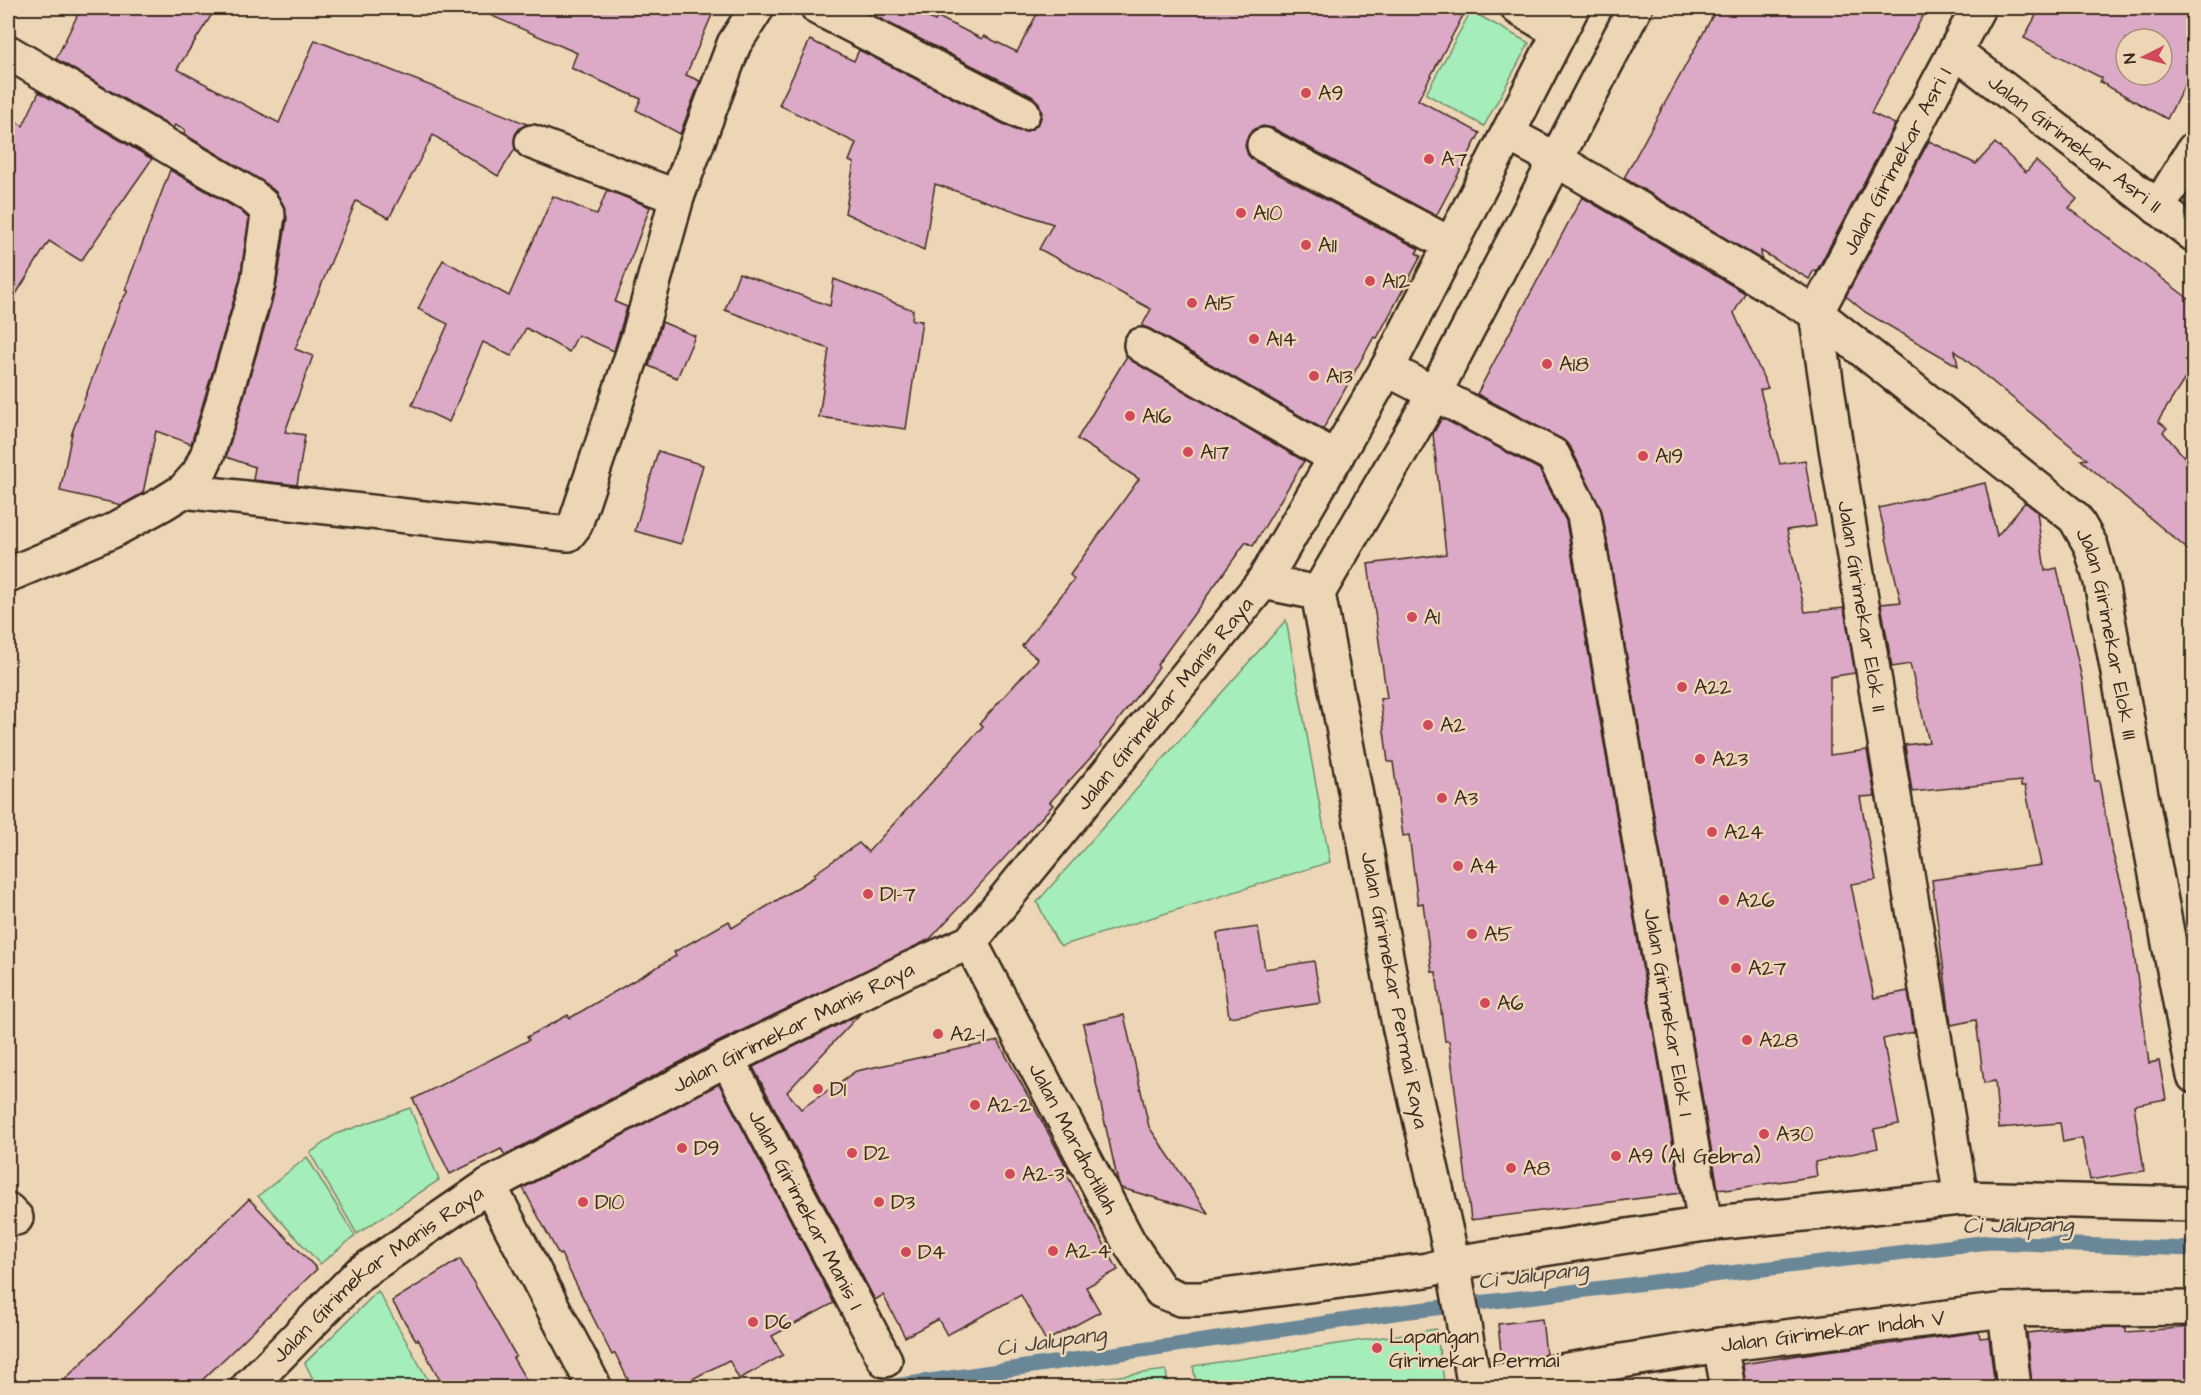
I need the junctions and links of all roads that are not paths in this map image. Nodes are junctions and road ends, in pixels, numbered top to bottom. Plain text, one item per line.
1 (757, 8) edge
2 (818, 8) edge
3 (1518, 8) edge
4 (1635, 8) edge
5 (1978, 8) edge
6 (1565, 20) edge
7 (8, 52) edge
8 (1956, 52) junction
9 (1023, 113) dead end
10 (1508, 134) junction
11 (532, 142) dead end
12 (1264, 145) dead end
13 (2193, 149) edge
14 (1555, 159) junction
15 (677, 197) junction
16 (2158, 208) junction
17 (2193, 235) edge
18 (1450, 244) junction
19 (1816, 313) junction
20 (1141, 345) dead end
21 (1387, 369) junction
22 (1434, 394) junction
23 (1336, 458) junction
24 (183, 491) junction
25 (8, 575) edge
26 (1263, 582) junction
27 (1318, 593) junction
28 (970, 942) junction
29 (726, 1059) junction
30 (2193, 1076) edge
31 (489, 1185) junction
32 (1961, 1198) junction
33 (2193, 1204) edge
34 (1705, 1224) junction
35 (1455, 1271) junction
36 (2193, 1308) edge
37 (2005, 1310) junction
38 (1720, 1345) junction
39 (885, 1360) dead end
40 (276, 1375) edge
41 (1475, 1386) edge
42 (247, 1388) edge
43 (595, 1388) edge
44 (1728, 1388) edge
45 (2014, 1388) edge

1 - 15 street
2 - 9 street
3 - 6 street
4 - 14 street
5 - 8 street, Jalan Girimekar Asri I
6 - 10 street
7 - 24 street
8 - 16 street, Jalan Girimekar Asri II
8 - 19 street, Jalan Girimekar Asri I
10 - 14 street
10 - 18 street
11 - 15 street
12 - 18 street
13 - 16 street
14 - 19 street
14 - 22 street
15 - 24 street
16 - 17 street, Jalan Girimekar Asri II
18 - 21 street
19 - 30 street, Jalan Girimekar Elok III
19 - 32 street, Jalan Girimekar Elok II
20 - 23 street
21 - 22 street
21 - 23 street
22 - 27 street
22 - 34 street, Jalan Girimekar Elok I
23 - 26 street
24 - 25 street
26 - 27 street
26 - 28 street, Jalan Girimekar Manis Raya
27 - 35 street, Jalan Girimekar Permai Raya
28 - 29 street, Jalan Girimekar Manis Raya
28 - 35 street, Jalan Mardhotillah
29 - 31 street, Jalan Girimekar Manis Raya
29 - 39 street, Jalan Girimekar Manis I
31 - 40 street, Jalan Girimekar Manis Raya
31 - 43 street
32 - 33 street
32 - 34 street
34 - 35 street, Jalan Mardhotillah
35 - 41 street, Jalan Girimekar Permai Raya
36 - 37 street, Jalan Girimekar Indah V
37 - 38 street, Jalan Girimekar Indah V
37 - 45 street
38 - 41 street, Jalan Girimekar Indah V
38 - 44 street
40 - 42 street, Jalan Girimekar Manis Raya

